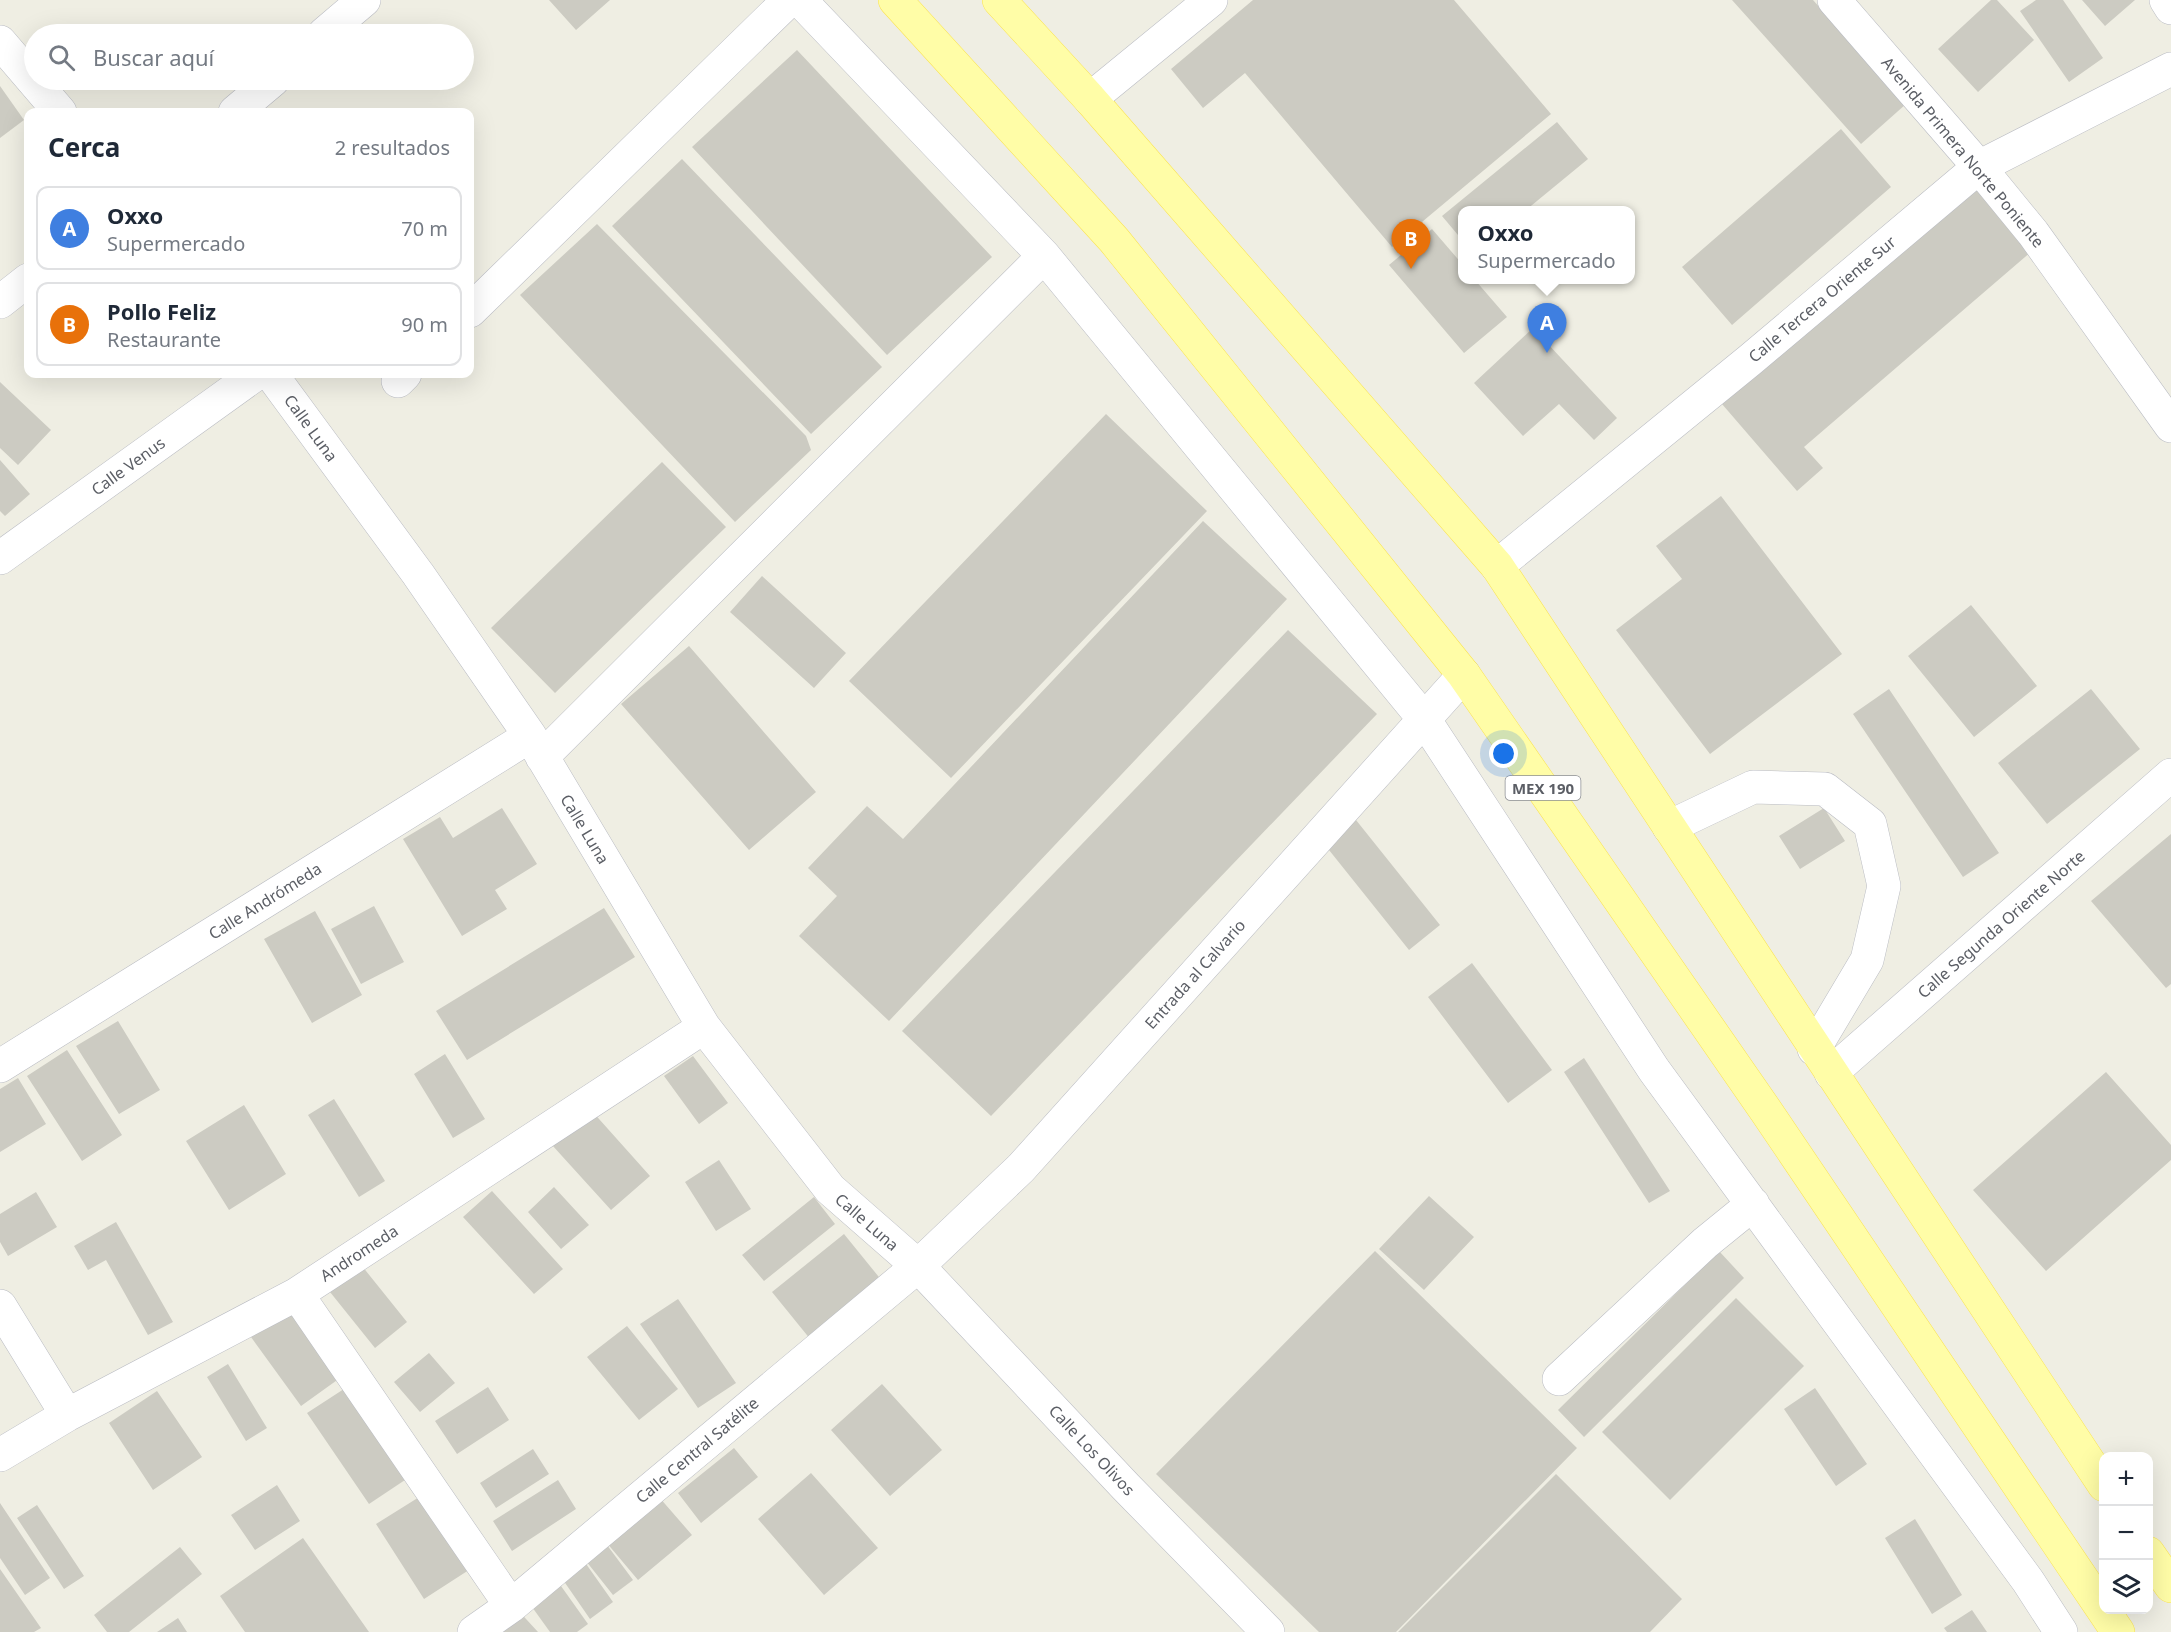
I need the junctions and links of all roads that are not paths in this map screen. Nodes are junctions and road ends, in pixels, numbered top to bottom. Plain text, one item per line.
1 (364, 0) edge
2 (789, 0) edge
3 (800, 0) edge
4 (895, 0) edge
5 (999, 0) edge
6 (1211, 0) edge
7 (1834, 0) edge
8 (2166, 0) edge
9 (2171, 8) edge
10 (336, 24) edge
11 (0, 42) edge
12 (2171, 69) edge
13 (24, 70) edge
14 (41, 90) edge
15 (261, 90) edge
16 (1090, 99) junction
17 (57, 108) edge
18 (240, 108) edge
19 (1979, 167) junction
20 (1044, 256) junction
21 (24, 283) edge
22 (0, 302) edge
23 (474, 307) edge
24 (250, 378) edge
25 (274, 378) edge
26 (2171, 426) edge
27 (0, 558) edge
28 (1497, 566) junction
29 (1464, 675) junction
30 (1424, 719) junction
31 (536, 746) junction
32 (2171, 775) edge
33 (1669, 827) junction
34 (704, 1027) junction
35 (1823, 1061) junction
36 (0, 1066) edge
37 (1753, 1204) junction
38 (918, 1266) junction
39 (297, 1294) junction
40 (0, 1306) edge
41 (1559, 1380) dead end
42 (67, 1415) junction
43 (0, 1455) edge
44 (2099, 1479) edge
45 (511, 1606) junction
46 (474, 1632) edge
47 (1268, 1632) edge
48 (2061, 1632) edge
49 (2118, 1632) edge

1 - 10 street
2 - 23 street
3 - 20 street
4 - 29 main road, MEX 190
5 - 16 main road
6 - 16 street
7 - 19 street, Avenida Primera Norte Poniente
8 - 9 street
11 - 13 street
12 - 19 street, Calle Tercera Oriente Sur
14 - 17 street
15 - 18 street
16 - 28 main road
19 - 26 street, Avenida Primera Norte Poniente
19 - 28 street, Calle Tercera Oriente Sur
20 - 30 street
20 - 31 street, Calle Andrómeda
21 - 22 street
24 - 27 street, Calle Venus
25 - 31 street, Calle Luna
28 - 33 main road
29 - 30 street, Entrada al Calvario
29 - 49 main road, MEX 190
30 - 37 street
30 - 38 street, Entrada al Calvario
31 - 34 street, Calle Luna
31 - 36 street, Calle Andrómeda
32 - 35 street, Calle Segunda Oriente Norte
33 - 35 main road
33 - 35 street
34 - 38 street, Calle Luna
34 - 39 street, Andromeda
35 - 44 main road
37 - 41 street
37 - 48 street
38 - 45 street, Calle Central Satélite
38 - 47 street, Calle Los Olivos
39 - 42 street, Andromeda
39 - 45 street
40 - 42 street
42 - 43 street, Andromeda
45 - 46 street, Calle Central Satélite

